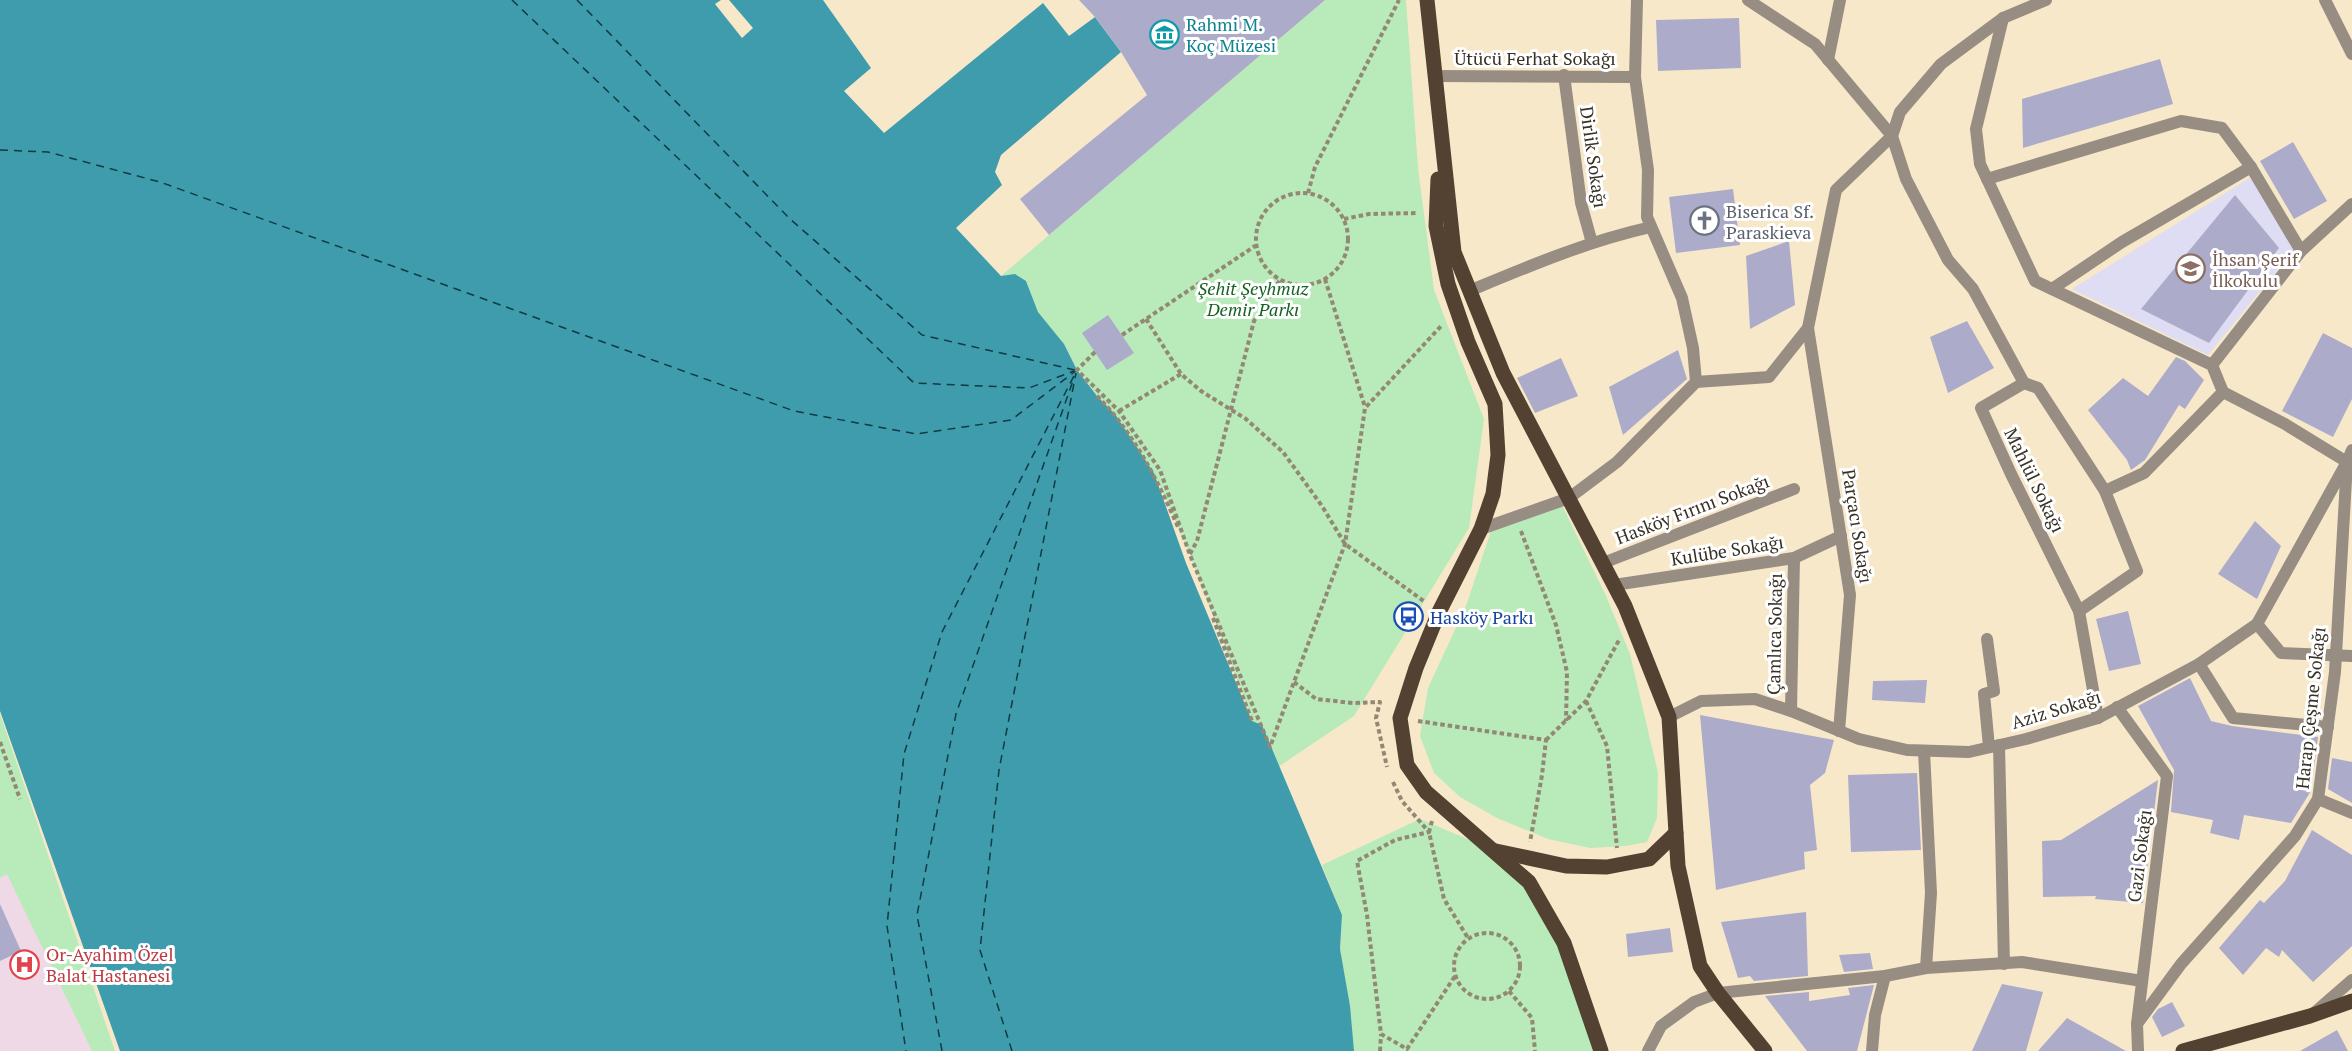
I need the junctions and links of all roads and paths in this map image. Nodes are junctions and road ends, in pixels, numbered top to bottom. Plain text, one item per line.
1 (1399, 0) edge
2 (1426, 0) edge
3 (1637, 0) edge
4 (1748, 0) edge
5 (1840, 0) edge
6 (2046, 0) edge
7 (2325, 0) edge
8 (2003, 18) junction
9 (2351, 52) edge
10 (1828, 60) junction
11 (1564, 75) junction
12 (1435, 76) junction
13 (1635, 77) junction
14 (1440, 122) junction
15 (1892, 136) junction
16 (2251, 168) junction
17 (1987, 179) junction
18 (1308, 193) junction
19 (2352, 204) edge
20 (1437, 213) junction
21 (1344, 219) junction
22 (1651, 227) junction
23 (1592, 243) junction
24 (1255, 246) junction
25 (2301, 251) junction
26 (1325, 279) junction
27 (1280, 280) junction
28 (2052, 289) junction
29 (1470, 291) junction
30 (1457, 309) junction
31 (1146, 319) junction
32 (1808, 328) junction
33 (1122, 335) dead end
34 (1095, 352) dead end
35 (2211, 365) junction
36 (1181, 374) junction
37 (1696, 382) junction
38 (2024, 383) junction
39 (2223, 392) junction
40 (1097, 396) dead end
41 (1365, 408) junction
42 (1231, 409) junction
43 (1119, 411) junction
44 (2350, 456) edge
45 (1794, 489) dead end
46 (2105, 491) junction
47 (1569, 498) junction
48 (1516, 517) junction
49 (1481, 530) junction
50 (2348, 530) edge
51 (1841, 536) junction
52 (1345, 544) junction
53 (1190, 555) junction
54 (1794, 558) junction
55 (1603, 563) junction
56 (1614, 585) junction
57 (2079, 611) junction
58 (1439, 612) junction
59 (1630, 619) junction
60 (2257, 624) junction
61 (1987, 639) dead end
62 (2336, 655) junction
63 (2352, 656) edge
64 (2199, 664) junction
65 (1294, 682) junction
66 (1586, 701) junction
67 (2117, 708) junction
68 (1791, 711) junction
69 (1669, 717) junction
70 (1400, 718) junction
71 (2098, 718) junction
72 (1252, 721) dead end
73 (1566, 721) junction
74 (2328, 727) junction
75 (1839, 731) junction
76 (1546, 740) junction
77 (0, 742) edge
78 (1994, 746) junction
79 (1924, 750) junction
80 (20, 798) dead end
81 (2318, 800) junction
82 (1439, 804) junction
83 (2352, 813) edge
84 (1429, 832) junction
85 (1676, 832) junction
86 (1496, 851) junction
87 (1527, 858) junction
88 (1618, 865) junction
89 (1468, 938) junction
90 (2004, 964) junction
91 (1926, 968) junction
92 (1455, 976) junction
93 (1885, 976) junction
94 (2352, 980) edge
95 (2142, 981) junction
96 (1509, 991) junction
97 (1718, 993) junction
98 (2352, 1001) edge
99 (2310, 1016) junction
100 (2137, 1024) junction
101 (1381, 1034) junction
102 (1408, 1050) edge
103 (2189, 1050) edge
104 (1380, 1051) edge
105 (1535, 1051) edge
106 (1601, 1051) edge
107 (1648, 1051) edge
108 (1765, 1051) edge
109 (1872, 1051) edge
110 (2138, 1051) edge

1 - 18 path
2 - 12 main road
3 - 13 street
4 - 10 street
5 - 10 street
6 - 8 street
7 - 9 street
8 - 15 street
8 - 17 street
10 - 15 street
11 - 12 street, Ütücü Ferhat Sokağı
11 - 13 street, Ütücü Ferhat Sokağı
11 - 23 street, Dirlik Sokağı
12 - 14 main road
13 - 22 street
14 - 20 main road
14 - 29 main road
15 - 32 street
15 - 38 street
16 - 17 street
16 - 25 street
16 - 28 street
17 - 28 street
18 - 21 path
18 - 24 path
19 - 25 street
20 - 21 path
20 - 30 main road
21 - 26 path
22 - 23 street
22 - 37 street
23 - 29 street
24 - 27 path
24 - 31 path
25 - 35 street
26 - 27 path
26 - 41 path
27 - 42 path
28 - 35 street
29 - 47 main road
30 - 41 path
30 - 49 main road
31 - 33 path
31 - 36 path
32 - 37 street
32 - 51 street, Parçacı Sokağı
34 - 43 path
35 - 39 street
36 - 42 path
36 - 43 path
37 - 47 street
38 - 46 street
38 - 57 street, Mahlül Sokağı
39 - 44 street
39 - 46 street
40 - 53 path
41 - 52 path
42 - 52 path
42 - 53 path
43 - 53 path
44 - 50 street, Harap Çeşme Sokağı
44 - 60 street, Aziz Sokağı
45 - 55 street, Hasköy Fırını Sokağı
46 - 57 street
47 - 48 street
47 - 55 main road
48 - 49 street
48 - 73 path
49 - 58 main road
50 - 62 street, Harap Çeşme Sokağı
51 - 54 street, Kulübe Sokağı
51 - 75 street, Parçacı Sokağı
52 - 58 path
52 - 65 path
53 - 65 path
53 - 72 path
54 - 56 street, Kulübe Sokağı
54 - 68 street, Çamlıca Sokağı
55 - 56 main road
56 - 59 main road
57 - 71 street
58 - 70 main road
59 - 66 path
59 - 69 main road
60 - 62 street
60 - 64 street, Aziz Sokağı
61 - 78 street
62 - 63 street
62 - 74 street, Harap Çeşme Sokağı
64 - 67 street, Aziz Sokağı
64 - 74 street
65 - 84 path
66 - 73 path
66 - 88 path
67 - 71 street, Aziz Sokağı
67 - 95 street, Gazi Sokağı
68 - 69 street, Aziz Sokağı
68 - 75 street, Aziz Sokağı
69 - 85 main road
70 - 76 path
70 - 82 main road
71 - 78 street, Aziz Sokağı
73 - 76 path
74 - 81 street, Harap Çeşme Sokağı
75 - 79 street, Aziz Sokağı
76 - 87 path
77 - 80 path
78 - 79 street, Aziz Sokağı
78 - 90 street
79 - 91 street
81 - 83 street
81 - 100 street, Harap Çeşme Sokağı
82 - 84 path
82 - 86 main road
84 - 89 path
84 - 101 path
85 - 88 main road
85 - 97 main road
86 - 87 main road
86 - 106 main road
87 - 88 main road
89 - 92 path
89 - 96 path
90 - 91 street
90 - 95 street
91 - 93 street
92 - 96 path
92 - 102 path
93 - 97 street
93 - 109 street
94 - 99 street
95 - 100 street, Gazi Sokağı
96 - 105 path
97 - 107 street
97 - 108 main road
98 - 99 main road
99 - 103 main road
100 - 110 street
101 - 102 path
101 - 104 path

